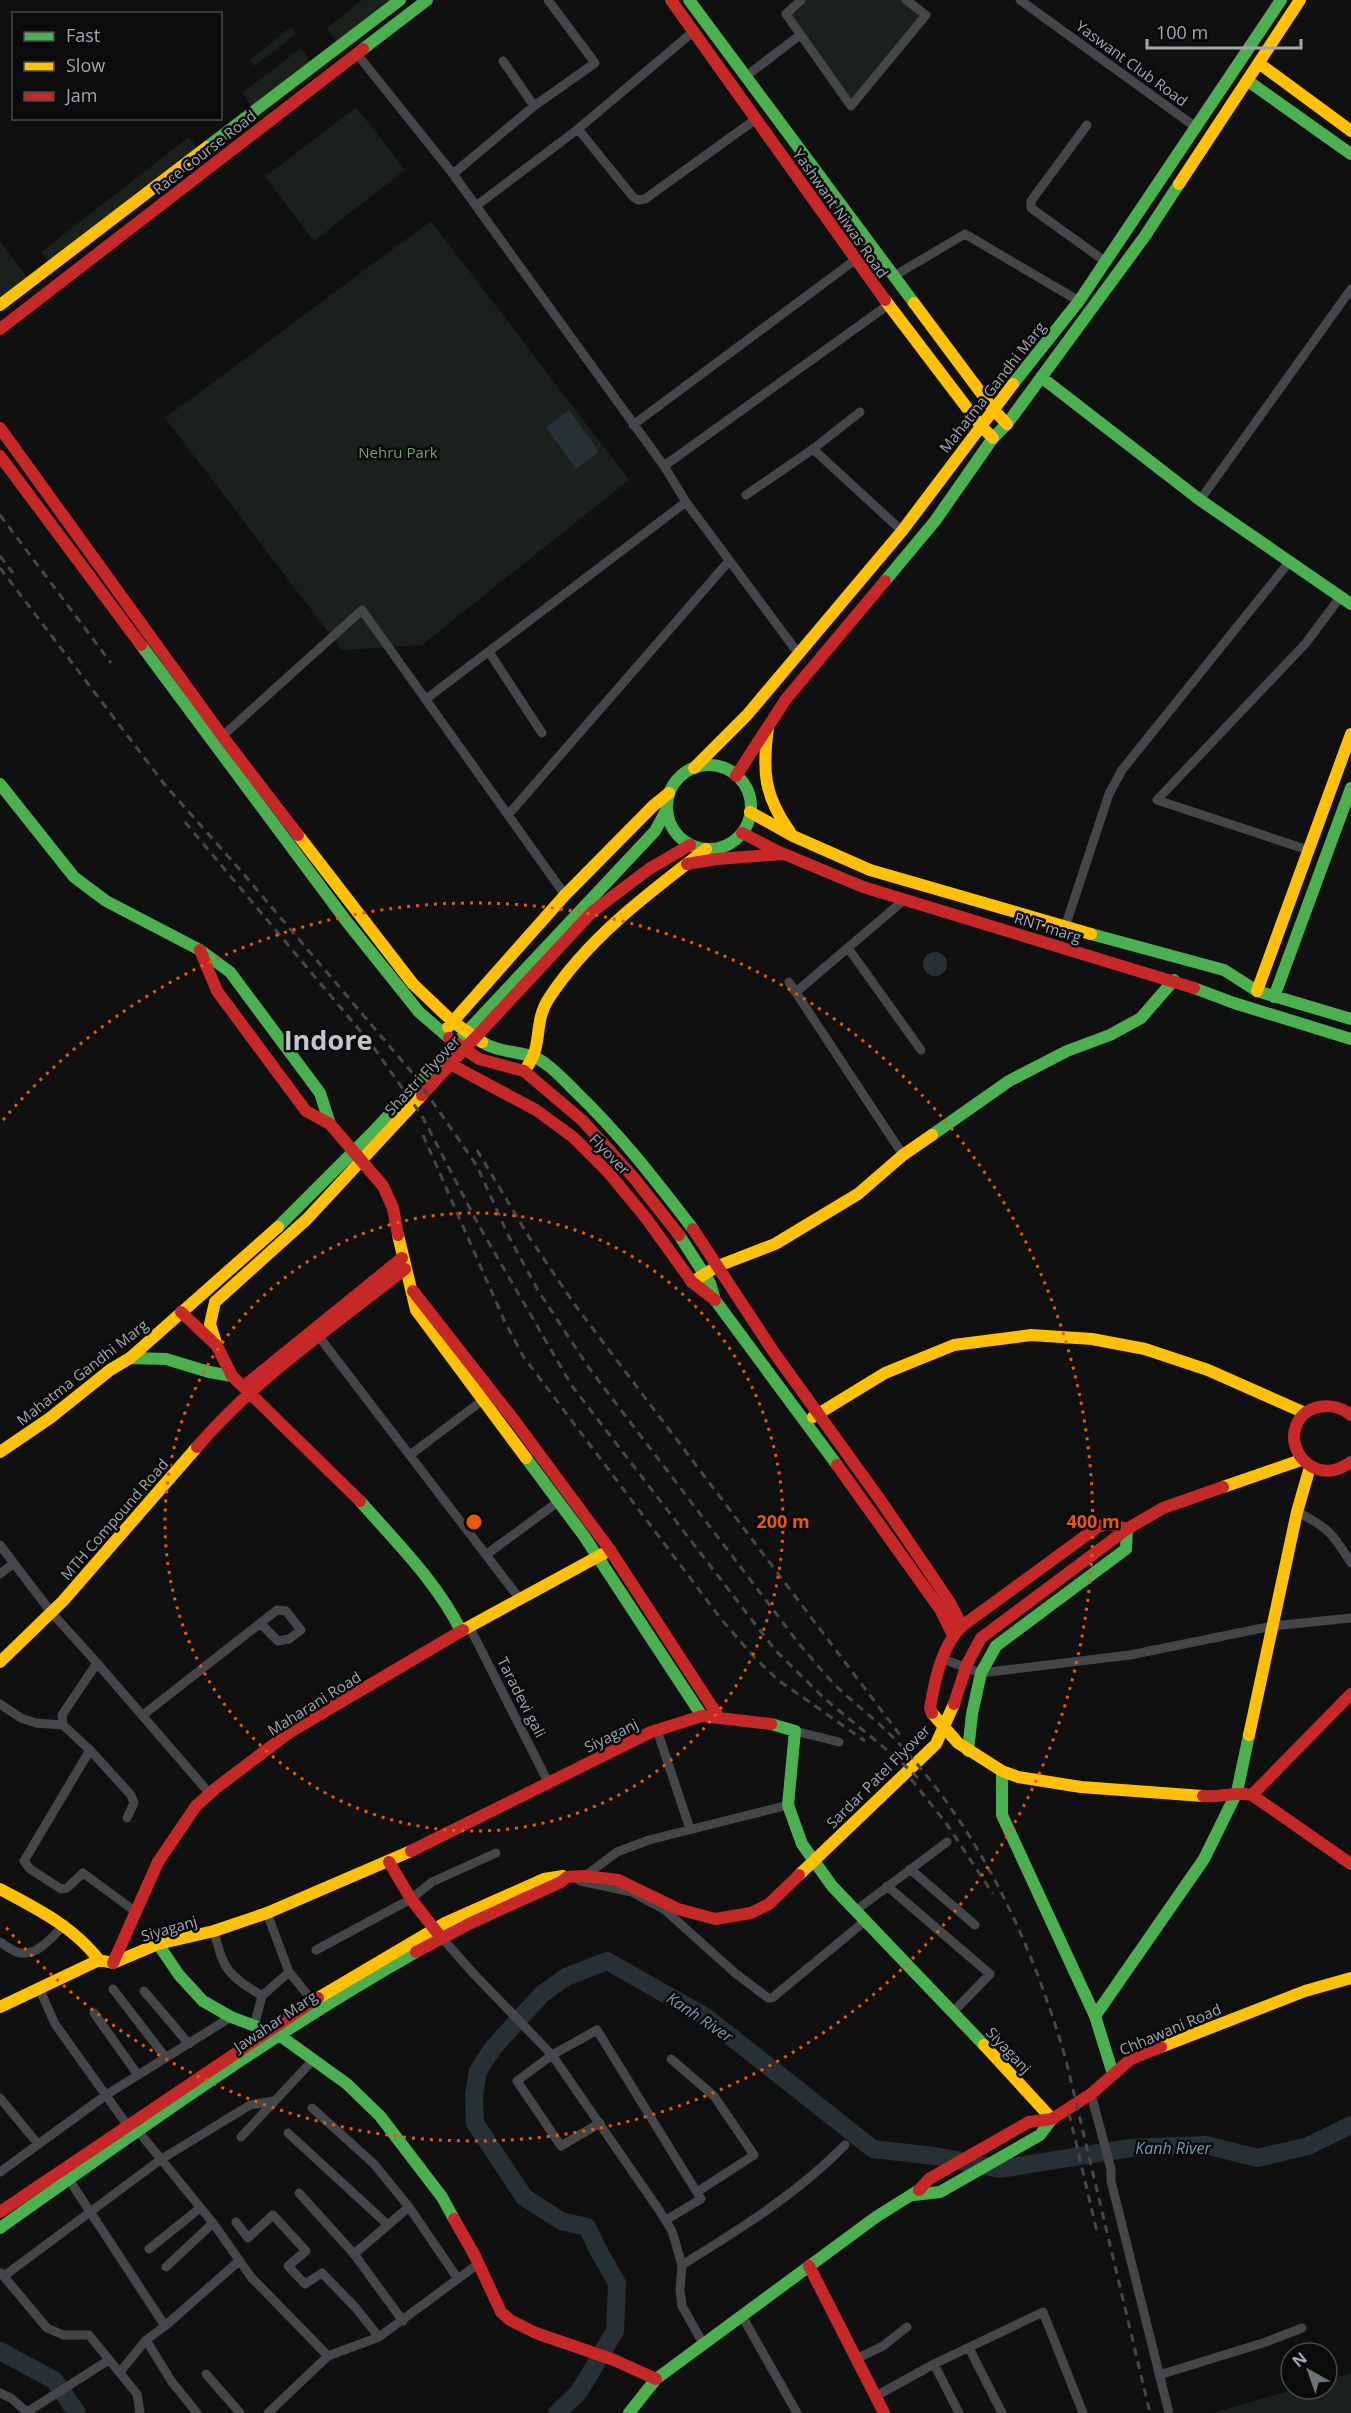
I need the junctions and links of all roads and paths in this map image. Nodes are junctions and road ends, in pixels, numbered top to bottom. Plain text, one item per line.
1 (400, 0) edge
2 (427, 0) edge
3 (548, 0) edge
4 (671, 0) edge
5 (689, 0) edge
6 (801, 0) edge
7 (906, 0) edge
8 (1020, 0) edge
9 (1281, 0) edge
10 (1300, 0) edge
11 (694, 31) junction
12 (800, 35) junction
13 (357, 54) junction
14 (503, 61) dead end
15 (1260, 64) junction
16 (1271, 72) junction
17 (745, 76) junction
18 (1248, 81) junction
19 (1260, 89) junction
20 (534, 106) junction
21 (756, 119) junction
22 (1087, 125) dead end
23 (1197, 128) junction
24 (578, 129) junction
25 (1351, 131) edge
26 (1351, 154) edge
27 (453, 174) junction
28 (476, 206) junction
29 (855, 260) junction
30 (1106, 262) junction
31 (894, 276) junction
32 (1351, 289) edge
33 (1079, 301) junction
34 (0, 305) edge
35 (888, 305) junction
36 (0, 329) edge
37 (1041, 377) junction
38 (993, 409) junction
39 (860, 412) dead end
40 (1007, 424) junction
41 (633, 425) junction
42 (980, 425) junction
43 (0, 428) edge
44 (993, 438) junction
45 (813, 449) junction
46 (0, 456) edge
47 (664, 466) junction
48 (746, 495) dead end
49 (1200, 500) junction
50 (686, 502) junction
51 (902, 531) junction
52 (729, 561) junction
53 (1290, 561) junction
54 (1346, 600) edge
55 (489, 652) junction
56 (798, 653) junction
57 (426, 699) junction
58 (769, 723) junction
59 (542, 733) dead end
60 (1351, 734) edge
61 (218, 740) junction
62 (694, 768) junction
63 (736, 776) junction
64 (0, 784) edge
65 (1351, 788) edge
66 (669, 793) junction
67 (667, 809) junction
68 (750, 812) junction
69 (508, 815) junction
70 (742, 833) junction
71 (793, 836) junction
72 (690, 845) junction
73 (706, 849) junction
74 (1308, 850) junction
75 (784, 854) junction
76 (686, 864) junction
77 (565, 895) junction
78 (904, 900) junction
79 (1065, 927) junction
80 (848, 948) junction
81 (200, 950) junction
82 (397, 965) junction
83 (391, 977) junction
84 (1174, 980) junction
85 (789, 982) dead end
86 (1258, 986) junction
87 (796, 992) junction
88 (1276, 992) junction
89 (1351, 1018) edge
90 (453, 1022) junction
91 (442, 1033) junction
92 (1351, 1039) edge
93 (921, 1050) dead end
94 (535, 1056) junction
95 (452, 1065) junction
96 (524, 1071) junction
97 (330, 1124) junction
98 (903, 1155) junction
99 (403, 1264) junction
100 (718, 1266) junction
101 (704, 1273) junction
102 (690, 1278) junction
103 (410, 1288) junction
104 (715, 1300) junction
105 (181, 1312) junction
106 (320, 1338) junction
107 (217, 1346) junction
108 (130, 1358) junction
109 (232, 1376) junction
110 (246, 1390) junction
111 (483, 1400) junction
112 (819, 1412) junction
113 (1305, 1413) junction
114 (1351, 1415) edge
115 (807, 1421) junction
116 (0, 1452) edge
117 (410, 1455) junction
118 (1351, 1462) edge
119 (1305, 1463) junction
120 (558, 1502) junction
121 (1297, 1512) junction
122 (1127, 1529) junction
123 (0, 1545) edge
124 (610, 1550) junction
125 (487, 1554) junction
126 (598, 1557) junction
127 (1351, 1563) edge
128 (14, 1564) junction
129 (0, 1574) edge
130 (519, 1598) junction
131 (51, 1612) junction
132 (1351, 1618) edge
133 (261, 1624) dead end
134 (962, 1626) junction
135 (1273, 1626) junction
136 (465, 1629) junction
137 (953, 1635) junction
138 (943, 1659) junction
139 (0, 1662) edge
140 (98, 1662) junction
141 (981, 1673) junction
142 (1351, 1694) edge
143 (0, 1704) edge
144 (143, 1715) junction
145 (702, 1716) junction
146 (718, 1716) junction
147 (63, 1725) junction
148 (657, 1730) junction
149 (795, 1731) junction
150 (839, 1742) dead end
151 (90, 1750) junction
152 (968, 1750) junction
153 (1002, 1771) junction
154 (548, 1782) junction
155 (1237, 1792) junction
156 (210, 1794) junction
157 (1251, 1795) junction
158 (788, 1805) junction
159 (128, 1818) dead end
160 (690, 1829) junction
161 (947, 1842) dead end
162 (496, 1853) dead end
163 (389, 1862) junction
164 (1351, 1864) edge
165 (910, 1869) junction
166 (585, 1876) junction
167 (564, 1880) junction
168 (887, 1886) junction
169 (0, 1889) edge
170 (411, 1899) junction
171 (855, 1911) junction
172 (136, 1912) junction
173 (267, 1913) junction
174 (865, 1921) junction
175 (65, 1924) junction
176 (975, 1925) dead end
177 (213, 1931) junction
178 (437, 1933) junction
179 (0, 1942) edge
180 (158, 1944) junction
181 (316, 1950) dead end
182 (99, 1960) junction
183 (113, 1963) junction
184 (289, 1972) junction
185 (1351, 1978) edge
186 (39, 1988) junction
187 (113, 1989) dead end
188 (144, 1991) dead end
189 (262, 1996) junction
190 (315, 2005) junction
191 (0, 2007) edge
192 (953, 2012) junction
193 (94, 2013) dead end
194 (1095, 2016) junction
195 (231, 2017) junction
196 (254, 2026) junction
197 (273, 2033) junction
198 (189, 2044) junction
199 (552, 2055) junction
200 (166, 2058) junction
201 (314, 2059) junction
202 (670, 2059) dead end
203 (1113, 2074) junction
204 (138, 2075) junction
205 (1091, 2094) junction
206 (106, 2095) junction
207 (0, 2098) edge
208 (274, 2102) junction
209 (312, 2108) dead end
210 (1052, 2118) junction
211 (600, 2123) junction
212 (133, 2130) junction
213 (288, 2133) dead end
214 (241, 2137) dead end
215 (38, 2144) junction
216 (845, 2145) dead end
217 (160, 2160) junction
218 (0, 2172) edge
219 (65, 2174) junction
220 (697, 2192) junction
221 (299, 2193) dead end
222 (914, 2195) junction
223 (409, 2207) junction
224 (200, 2208) junction
225 (90, 2210) junction
226 (0, 2212) edge
227 (666, 2220) junction
228 (236, 2222) dead end
229 (213, 2223) junction
230 (388, 2225) junction
231 (0, 2228) edge
232 (149, 2249) dead end
233 (354, 2254) junction
234 (239, 2261) junction
235 (478, 2264) junction
236 (682, 2265) junction
237 (809, 2266) junction
238 (166, 2267) dead end
239 (2, 2273) edge
240 (458, 2279) junction
241 (742, 2316) junction
242 (403, 2321) junction
243 (165, 2326) junction
244 (907, 2327) dead end
245 (1302, 2328) dead end
246 (379, 2337) junction
247 (146, 2340) junction
248 (704, 2344) junction
249 (969, 2348) junction
250 (328, 2356) junction
251 (856, 2359) junction
252 (109, 2360) junction
253 (934, 2364) junction
254 (120, 2372) junction
255 (206, 2374) dead end
256 (1159, 2375) junction
257 (656, 2379) junction
258 (0, 2393) edge
259 (876, 2396) junction
260 (633, 2411) edge
261 (27, 2413) edge
262 (140, 2413) edge
263 (197, 2413) edge
264 (240, 2413) edge
265 (268, 2413) edge
266 (797, 2413) edge
267 (884, 2413) edge
268 (959, 2413) edge
269 (1002, 2413) edge
270 (1083, 2413) edge
271 (1169, 2413) edge

1 - 34 street, Race Course Road
2 - 13 street, Race Course Road
3 - 20 street
4 - 11 street, Yashwant Niwas Road
5 - 17 street, Yashwant Niwas Road
6 - 12 street
7 - 12 street
8 - 23 street, Yaswant Club Road
9 - 23 street, Mahatma Gandhi Marg
10 - 15 street
11 - 21 street, Yashwant Niwas Road
11 - 24 street
12 - 17 street
13 - 27 street
13 - 36 street, Race Course Road
14 - 20 street
15 - 16 street
15 - 18 street
16 - 19 street
16 - 25 street
17 - 31 street, Yashwant Niwas Road
18 - 19 street
18 - 37 street
19 - 26 street
20 - 27 street
21 - 24 street
21 - 29 street, Yashwant Niwas Road
22 - 30 street
23 - 30 street, Mahatma Gandhi Marg
24 - 28 street
27 - 28 street
28 - 41 street
29 - 35 street, Yashwant Niwas Road
29 - 41 street
30 - 33 street, Mahatma Gandhi Marg
31 - 33 street
31 - 38 street, Yashwant Niwas Road
32 - 49 street
33 - 38 street, Mahatma Gandhi Marg
35 - 42 street, Yashwant Niwas Road
35 - 47 street
37 - 40 street
37 - 49 street
38 - 40 street, Yashwant Niwas Road
38 - 42 street, Mahatma Gandhi Marg
39 - 45 street
40 - 44 street
41 - 47 street
42 - 44 street, Yashwant Niwas Road
42 - 51 street, Mahatma Gandhi Marg
43 - 61 street
44 - 58 street
45 - 48 street
45 - 51 street
46 - 61 street
47 - 50 street
49 - 53 street
50 - 52 street
50 - 55 street
51 - 56 street, Mahatma Gandhi Marg
52 - 56 street
52 - 69 street
53 - 54 street
53 - 79 street
54 - 74 street
55 - 57 street
55 - 59 street
56 - 62 street, Mahatma Gandhi Marg
57 - 61 street
57 - 69 street
58 - 63 street
58 - 71 street
60 - 74 street
61 - 82 street
61 - 83 street
62 - 63 street
62 - 66 street
63 - 68 street
64 - 81 street
65 - 88 street
66 - 67 street
66 - 77 street
67 - 72 street
67 - 105 street, Shastri Flyover
68 - 70 street
68 - 71 street, RNT marg
69 - 77 street
70 - 73 street
70 - 75 street, RNT marg
71 - 79 street, RNT marg
72 - 73 street
72 - 95 street, Shastri Flyover
73 - 76 street
74 - 86 street
75 - 76 street
75 - 78 street, RNT marg
76 - 94 street
77 - 90 street
78 - 80 street
78 - 84 street, RNT marg
79 - 86 street, RNT marg
80 - 87 street
80 - 93 street
81 - 97 street
81 - 97 street
82 - 83 street
82 - 90 street
83 - 91 street
84 - 92 street, RNT marg
84 - 98 street
85 - 87 street
86 - 88 street, RNT marg
87 - 98 street
88 - 89 street, RNT marg
90 - 91 street
90 - 94 street
91 - 96 street
94 - 96 street
94 - 100 street
95 - 102 street, Flyover
95 - 107 street, Shastri Flyover
96 - 101 street
97 - 99 street
98 - 100 street
99 - 103 street
99 - 106 street
99 - 110 street
100 - 101 street
100 - 112 street
101 - 102 street
101 - 104 street
102 - 104 street, Flyover
103 - 111 street
103 - 124 street
104 - 115 street
105 - 107 street
105 - 108 street, Mahatma Gandhi Marg
106 - 110 street
106 - 117 street
107 - 109 street
108 - 109 street
108 - 116 street, Mahatma Gandhi Marg
109 - 110 street
110 - 131 street, MTH Compound Road
110 - 136 street
111 - 117 street
111 - 120 street
112 - 113 street
112 - 115 street
112 - 134 street
113 - 114 street
113 - 119 street
115 - 137 street
117 - 125 street
118 - 119 street
119 - 121 street
119 - 122 street, Sardar Patel Flyover
120 - 125 street
120 - 126 street
121 - 127 street
121 - 135 street
122 - 134 street
122 - 141 street
122 - 166 street, Sardar Patel Flyover
123 - 128 street
124 - 126 street, Maharani Road
124 - 146 street
125 - 130 street
126 - 130 street, Maharani Road
126 - 145 street
128 - 129 street
128 - 131 street
130 - 136 street, Maharani Road
131 - 139 street, MTH Compound Road
131 - 140 street
132 - 135 street
133 - 144 street
134 - 137 street
135 - 141 street
135 - 155 street
136 - 154 street, Taradevi gali
136 - 156 street, Maharani Road
137 - 138 street
138 - 141 street
138 - 152 street
140 - 144 street
140 - 147 street
141 - 152 street
142 - 157 street
143 - 147 street
144 - 156 street
145 - 146 street, Siyaganj
145 - 148 street, Siyaganj
146 - 149 street, Siyaganj
147 - 151 street
148 - 154 street, Siyaganj
148 - 160 street
149 - 150 street
149 - 158 street, Siyaganj
151 - 159 street
151 - 172 street
152 - 153 street
153 - 155 street
153 - 194 street
154 - 163 street, Siyaganj
155 - 157 street
155 - 194 street
156 - 172 street, Maharani Road
157 - 164 street
158 - 160 street
158 - 171 street, Siyaganj
160 - 166 street
161 - 165 street
162 - 170 street
163 - 170 street
163 - 173 street, Siyaganj
165 - 168 street
165 - 176 street
166 - 167 street
167 - 174 street
167 - 178 street, Jawahar Marg
168 - 171 street
168 - 192 street
169 - 175 street
170 - 178 street
170 - 181 street
171 - 174 street, Siyaganj
172 - 183 street, Maharani Road
173 - 177 street, Siyaganj
173 - 184 street
174 - 192 street, Siyaganj
175 - 179 street
175 - 182 street
177 - 180 street, Siyaganj
177 - 189 street
178 - 190 street, Jawahar Marg
178 - 199 street
180 - 183 street, Siyaganj
180 - 195 street
182 - 183 street
182 - 186 street
184 - 189 street
184 - 190 street
185 - 203 street, Chhawani Road
186 - 191 street
186 - 206 street
187 - 200 street
188 - 198 street
189 - 196 street
190 - 197 street, Jawahar Marg
192 - 210 street, Siyaganj
193 - 204 street
194 - 203 street
195 - 196 street
195 - 198 street
196 - 197 street
197 - 201 street
197 - 212 street, Jawahar Marg
198 - 200 street
199 - 211 street
199 - 211 street
199 - 220 street
200 - 204 street
201 - 208 street
201 - 235 street
202 - 220 street
203 - 205 street, Chhawani Road
204 - 206 street
205 - 210 street, Chhawani Road
205 - 256 street
206 - 212 street
206 - 215 street
207 - 215 street
208 - 214 street
208 - 217 street
209 - 223 street
210 - 222 street, Chhawani Road
210 - 222 street
211 - 227 street
212 - 217 street
212 - 219 street, Jawahar Marg
213 - 230 street
215 - 218 street
216 - 236 street
217 - 224 street
217 - 225 street
219 - 225 street
219 - 226 street
219 - 231 street, Jawahar Marg
220 - 227 street
221 - 233 street
222 - 237 street
223 - 230 street
223 - 240 street
224 - 229 street
224 - 232 street
225 - 239 street
225 - 243 street
227 - 236 street
228 - 246 street
229 - 234 street
229 - 238 street
230 - 233 street
233 - 242 street
234 - 243 street
234 - 250 street
235 - 240 street
235 - 257 street
236 - 248 street
237 - 241 street
237 - 251 street
239 - 252 street
240 - 242 street
241 - 248 street
241 - 266 street
242 - 246 street
243 - 247 street
244 - 251 street
245 - 256 street
246 - 250 street
247 - 254 street
247 - 263 street
248 - 257 street
249 - 253 street
249 - 269 street
249 - 270 street
250 - 265 street
251 - 259 street
252 - 254 street
252 - 261 street
253 - 259 street
253 - 268 street
254 - 262 street
255 - 264 street
256 - 271 street
257 - 260 street
258 - 261 street
259 - 267 street

